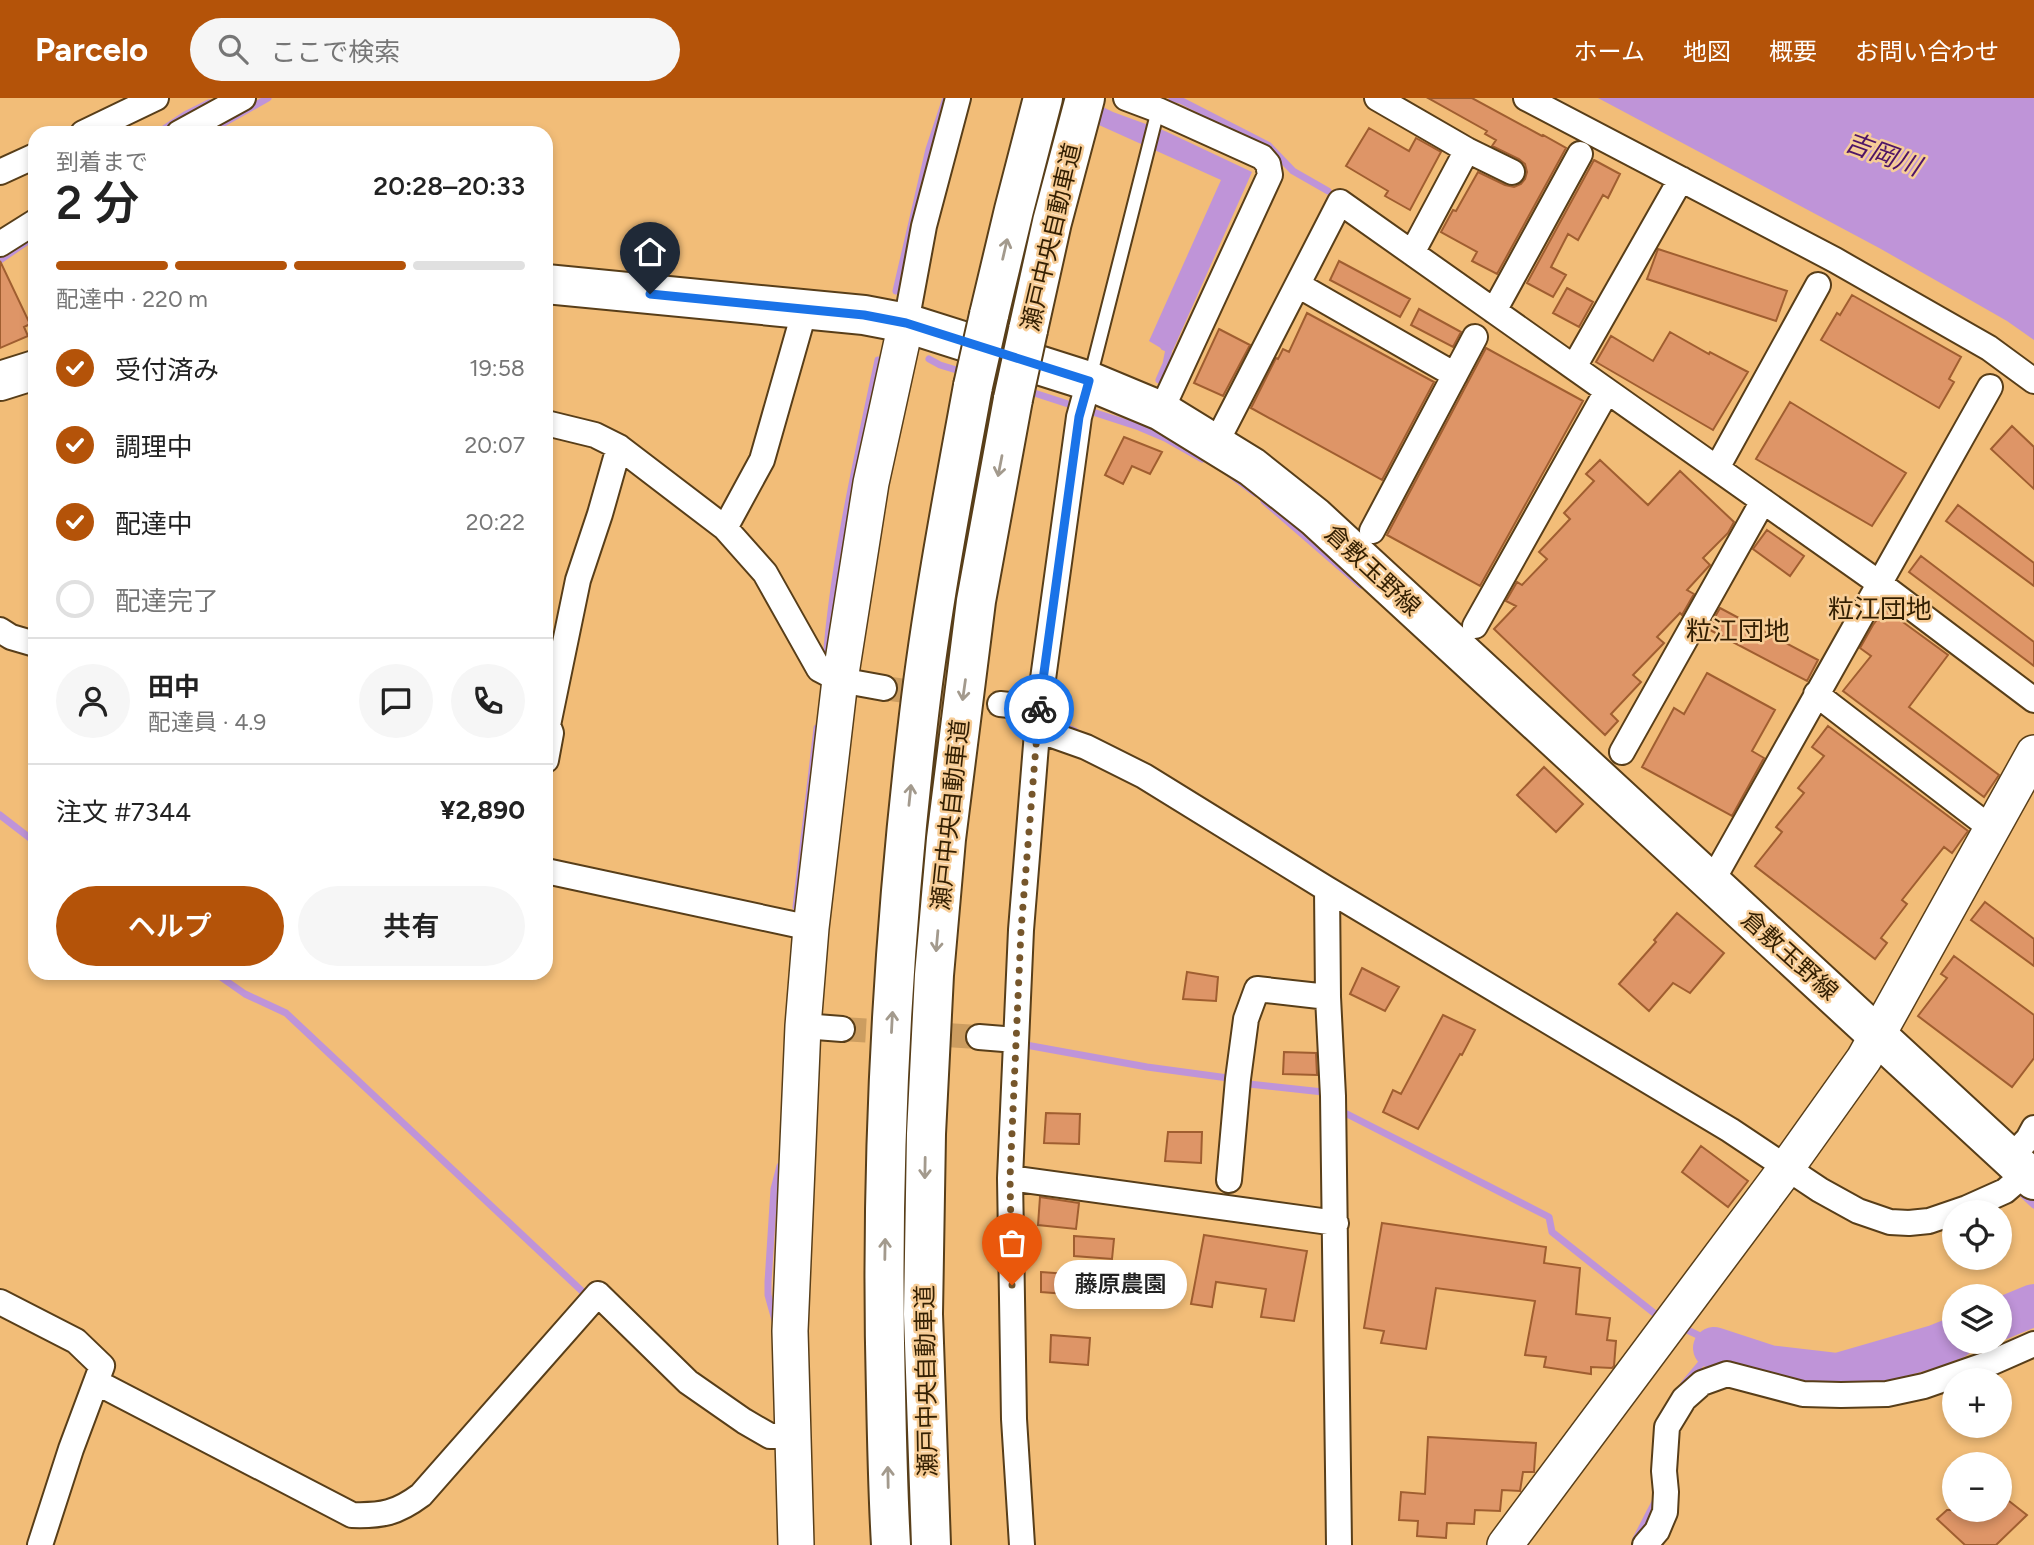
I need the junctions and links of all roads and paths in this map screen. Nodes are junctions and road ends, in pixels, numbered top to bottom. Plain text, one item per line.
1 (156, 98) edge
2 (243, 98) edge
3 (958, 98) edge
4 (1126, 98) edge
5 (1377, 98) edge
6 (1526, 98) edge
7 (1043, 100) edge
8 (1082, 108) edge
9 (1156, 117) junction
10 (98, 126) edge
11 (192, 126) edge
12 (1467, 150) junction
13 (1580, 154) dead end
14 (28, 159) edge
15 (0, 172) edge
16 (1511, 172) dead end
17 (1681, 179) junction
18 (28, 226) edge
19 (0, 244) edge
20 (1412, 253) junction
21 (553, 285) edge
22 (1298, 285) junction
23 (1818, 285) dead end
24 (805, 309) junction
25 (1494, 310) junction
26 (906, 323) junction
27 (1475, 337) dead end
28 (1574, 367) junction
29 (28, 372) edge
30 (1455, 375) junction
31 (0, 381) edge
32 (2034, 381) edge
33 (1990, 387) dead end
34 (1607, 391) junction
35 (1084, 398) junction
36 (1161, 411) junction
37 (553, 425) edge
38 (1216, 443) junction
39 (619, 447) junction
40 (1717, 468) junction
41 (1763, 501) junction
42 (725, 528) junction
43 (1372, 531) dead end
44 (1879, 583) junction
45 (1475, 626) dead end
46 (0, 630) edge
47 (28, 642) edge
48 (840, 680) junction
49 (884, 688) tunnel mouth
50 (1816, 694) junction
51 (553, 697) edge
52 (2034, 700) edge
53 (1000, 704) tunnel mouth
54 (1039, 708) junction
55 (1037, 734) junction
56 (1622, 752) dead end
57 (2034, 753) edge
58 (1992, 829) junction
59 (553, 873) edge
60 (1711, 883) junction
61 (1327, 889) junction
62 (811, 928) junction
63 (1328, 998) junction
64 (803, 1026) junction
65 (842, 1029) tunnel mouth
66 (1877, 1034) junction
67 (979, 1037) tunnel mouth
68 (1016, 1040) junction
69 (2034, 1128) edge
70 (1787, 1167) junction
71 (2018, 1176) edge
72 (1010, 1178) junction
73 (1229, 1180) dead end
74 (1336, 1223) junction
75 (0, 1302) edge
76 (2034, 1344) edge
77 (96, 1382) junction
78 (781, 1436) junction
79 (40, 1545) edge
80 (796, 1545) edge
81 (891, 1545) edge
82 (931, 1545) edge
83 (1022, 1545) edge
84 (1339, 1545) edge
85 (1505, 1545) edge
86 (1645, 1545) edge

1 - 10 street
2 - 11 street
3 - 26 street
4 - 9 street
5 - 12 street
6 - 17 street
81 -> 7 main road, 瀬戸中央自動車道, bridge
8 -> 82 main road, 瀬戸中央自動車道, bridge
9 - 35 lane
9 - 36 street
12 - 16 street
12 - 20 street
13 - 25 street
14 - 15 street
17 - 28 street
17 - 32 street
18 - 19 street
20 - 22 street
20 - 25 street
21 - 24 main road, 倉敷玉野線
22 - 30 street
22 - 38 street
23 - 40 street
24 - 26 main road, 倉敷玉野線
24 - 42 street
25 - 28 street
26 - 35 main road, 倉敷玉野線
26 - 48 street
27 - 30 street
28 - 34 street
29 - 31 main road
30 - 43 street
33 - 44 street
34 - 40 street
34 - 45 street
35 - 36 main road, 倉敷玉野線
35 - 54 street
36 - 38 main road, 倉敷玉野線
37 - 39 street
38 - 60 main road, 倉敷玉野線
39 - 42 street
39 - 51 street
40 - 41 street
41 - 44 street
41 - 56 street
42 - 48 street
44 - 50 street
44 - 52 street
46 - 47 street
48 - 49 street
48 - 62 street
50 - 58 street
50 - 60 street
53 - 54 street
54 - 55 street
55 - 61 street
55 - 68 street
57 - 58 street
58 - 66 street
59 - 62 street
60 - 66 main road, 倉敷玉野線
61 - 63 street
61 - 70 street
62 - 64 street
63 - 73 street
63 - 74 street
64 - 65 street
64 - 78 street
66 - 70 street
66 - 71 main road, 倉敷玉野線
67 - 68 street
68 - 72 street
69 - 71 street
70 - 71 street
70 - 85 street
72 - 74 street
72 - 83 street
74 - 84 street
75 - 77 street
76 - 86 street
77 - 78 street
77 - 79 street
78 - 80 street

